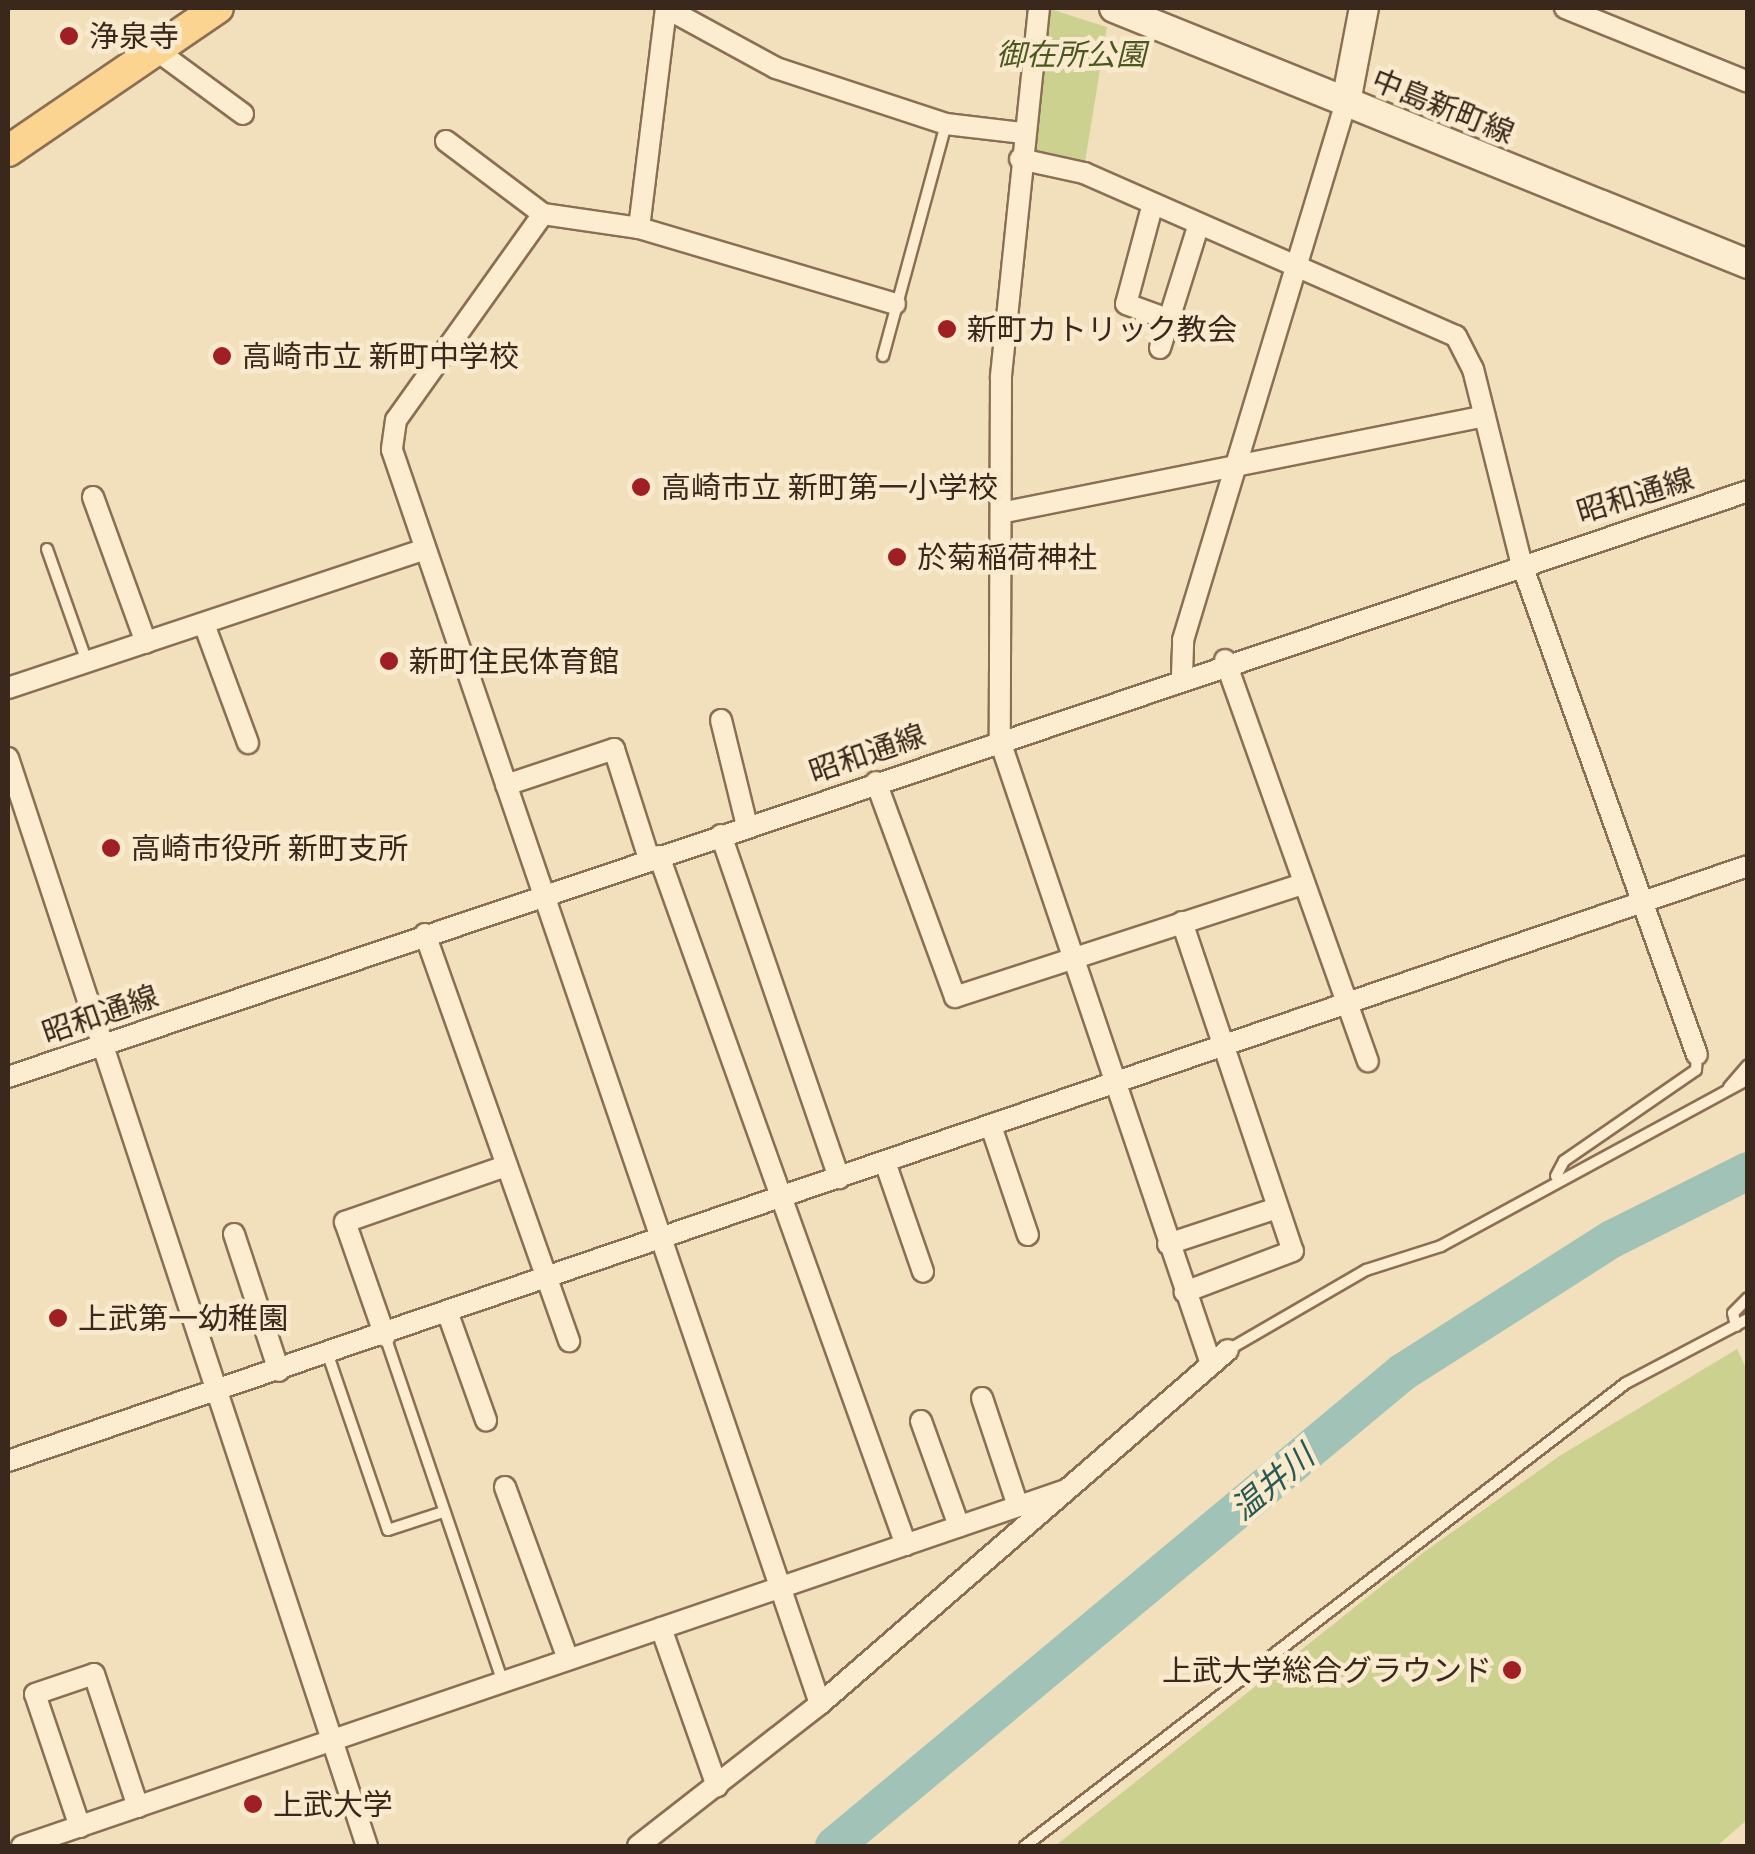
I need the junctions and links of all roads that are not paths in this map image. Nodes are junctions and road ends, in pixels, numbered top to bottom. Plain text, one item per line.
1 (218, 8) edge
2 (666, 8) edge
3 (1039, 8) edge
4 (1114, 8) edge
5 (1364, 8) edge
6 (1565, 8) edge
7 (1590, 13) edge
8 (156, 50) junction
9 (1748, 82) edge
10 (1346, 102) junction
11 (243, 114) dead end
12 (946, 124) junction
13 (1023, 133) junction
14 (446, 141) dead end
15 (8, 151) edge
16 (1020, 159) junction
17 (1152, 207) junction
18 (543, 214) junction
19 (639, 228) junction
20 (1197, 230) junction
21 (1748, 264) edge
22 (1298, 270) junction
23 (894, 304) junction
24 (1165, 318) junction
25 (1160, 348) dead end
26 (883, 356) dead end
27 (1484, 416) junction
28 (1237, 468) junction
29 (1748, 491) edge
30 (93, 497) dead end
31 (1005, 512) junction
32 (46, 549) dead end
33 (424, 550) junction
34 (1521, 562) junction
35 (204, 624) junction
36 (146, 643) junction
37 (1225, 660) junction
38 (87, 662) junction
39 (1182, 675) junction
40 (8, 688) edge
41 (721, 720) dead end
42 (1000, 741) junction
43 (248, 743) dead end
44 (8, 758) edge
45 (876, 782) junction
46 (506, 786) junction
47 (747, 826) junction
48 (721, 835) junction
49 (654, 858) junction
50 (1748, 866) edge
51 (1300, 885) junction
52 (544, 894) junction
53 (1644, 902) junction
54 (1182, 922) junction
55 (425, 934) junction
56 (1068, 957) junction
57 (1343, 1005) junction
58 (1221, 1044) junction
59 (101, 1045) junction
60 (1697, 1055) joint
61 (1368, 1060) dead end
62 (1748, 1065) edge
63 (8, 1077) edge
64 (1748, 1079) edge
65 (1114, 1084) junction
66 (1727, 1089) junction
67 (991, 1126) junction
68 (885, 1162) junction
69 (506, 1166) junction
70 (1556, 1177) junction
71 (839, 1178) junction
72 (782, 1198) junction
73 (1277, 1208) junction
74 (234, 1234) dead end
75 (1028, 1235) dead end
76 (665, 1240) junction
77 (1168, 1244) junction
78 (922, 1272) dead end
79 (546, 1281) junction
80 (1185, 1292) junction
81 (1748, 1298) edge
82 (448, 1314) junction
83 (1748, 1319) edge
84 (1736, 1326) junction
85 (384, 1336) junction
86 (569, 1341) dead end
87 (328, 1355) junction
88 (1219, 1356) junction
89 (279, 1372) junction
90 (213, 1394) junction
91 (982, 1398) dead end
92 (486, 1420) dead end
93 (921, 1421) dead end
94 (8, 1461) edge
95 (505, 1487) dead end
96 (1066, 1490) junction
97 (1018, 1506) junction
98 (444, 1512) junction
99 (959, 1526) junction
100 (906, 1544) junction
101 (784, 1586) junction
102 (661, 1628) junction
103 (568, 1659) junction
104 (503, 1682) junction
105 (820, 1704) junction
106 (330, 1741) junction
107 (717, 1786) junction
108 (138, 1807) junction
109 (80, 1827) junction
110 (22, 1846) edge
111 (366, 1846) edge
112 (638, 1846) edge
113 (1025, 1846) edge

1 - 8 main road
2 - 12 street
2 - 19 street
3 - 13 street
4 - 10 main road, 中島新町線
5 - 10 main road
6 - 7 street
7 - 9 street
8 - 11 street
8 - 15 main road
10 - 21 main road, 中島新町線
10 - 22 street
12 - 13 street
12 - 23 lane
13 - 16 street
14 - 18 street
16 - 17 street
16 - 31 street
17 - 20 street
17 - 24 street
18 - 19 street
18 - 33 street
19 - 23 street
20 - 22 street
20 - 24 street
22 - 27 street
22 - 28 street
23 - 26 lane
24 - 25 street
27 - 28 street
27 - 34 street
28 - 31 street
28 - 39 street
29 - 34 street, 昭和通線
30 - 36 street
31 - 42 street
32 - 38 lane
33 - 35 street
33 - 46 street
34 - 37 street, 昭和通線
34 - 53 street
35 - 36 street
35 - 43 street
36 - 38 street
37 - 39 street, 昭和通線
37 - 51 street
38 - 40 street
39 - 42 street, 昭和通線
41 - 47 street
42 - 45 street, 昭和通線
42 - 56 street
44 - 59 street
45 - 47 street, 昭和通線
45 - 56 street
46 - 49 street
46 - 52 street
47 - 48 street, 昭和通線
48 - 49 street, 昭和通線
48 - 71 street
49 - 52 street, 昭和通線
49 - 72 street
50 - 53 street
51 - 54 street
51 - 57 street
52 - 55 street, 昭和通線
52 - 76 street
53 - 57 street
53 - 60 street
54 - 56 street
54 - 58 street
55 - 59 street, 昭和通線
55 - 69 street
56 - 65 street
57 - 58 street
57 - 61 street
58 - 65 street
58 - 73 street
59 - 63 street, 昭和通線
59 - 90 street
60 - 70 lane
62 - 66 lane
64 - 66 lane
65 - 67 street
65 - 77 street
66 - 70 lane
67 - 68 street
67 - 75 street
68 - 71 street
68 - 78 street
69 - 79 street
69 - 85 street
70 - 88 lane
71 - 72 street
72 - 76 street
72 - 100 street
73 - 77 street
73 - 80 street
74 - 89 street
76 - 79 street
76 - 101 street
77 - 80 street
79 - 82 street
79 - 86 street
80 - 88 street
81 - 84 lane
82 - 85 street
82 - 92 street
83 - 84 lane
84 - 113 lane
85 - 87 street
85 - 98 lane
87 - 89 street
87 - 98 lane
88 - 96 street
89 - 90 street
90 - 94 street
90 - 106 street
91 - 97 street
93 - 99 street
95 - 103 street
96 - 97 street
96 - 105 street
97 - 99 street
98 - 104 lane
99 - 100 street
100 - 101 street
101 - 102 street
101 - 105 street
102 - 103 street
102 - 107 street
103 - 104 street
104 - 106 street
105 - 107 street
106 - 108 street
106 - 111 street
107 - 112 street
108 - 109 street
108 - 109 street
109 - 110 street

